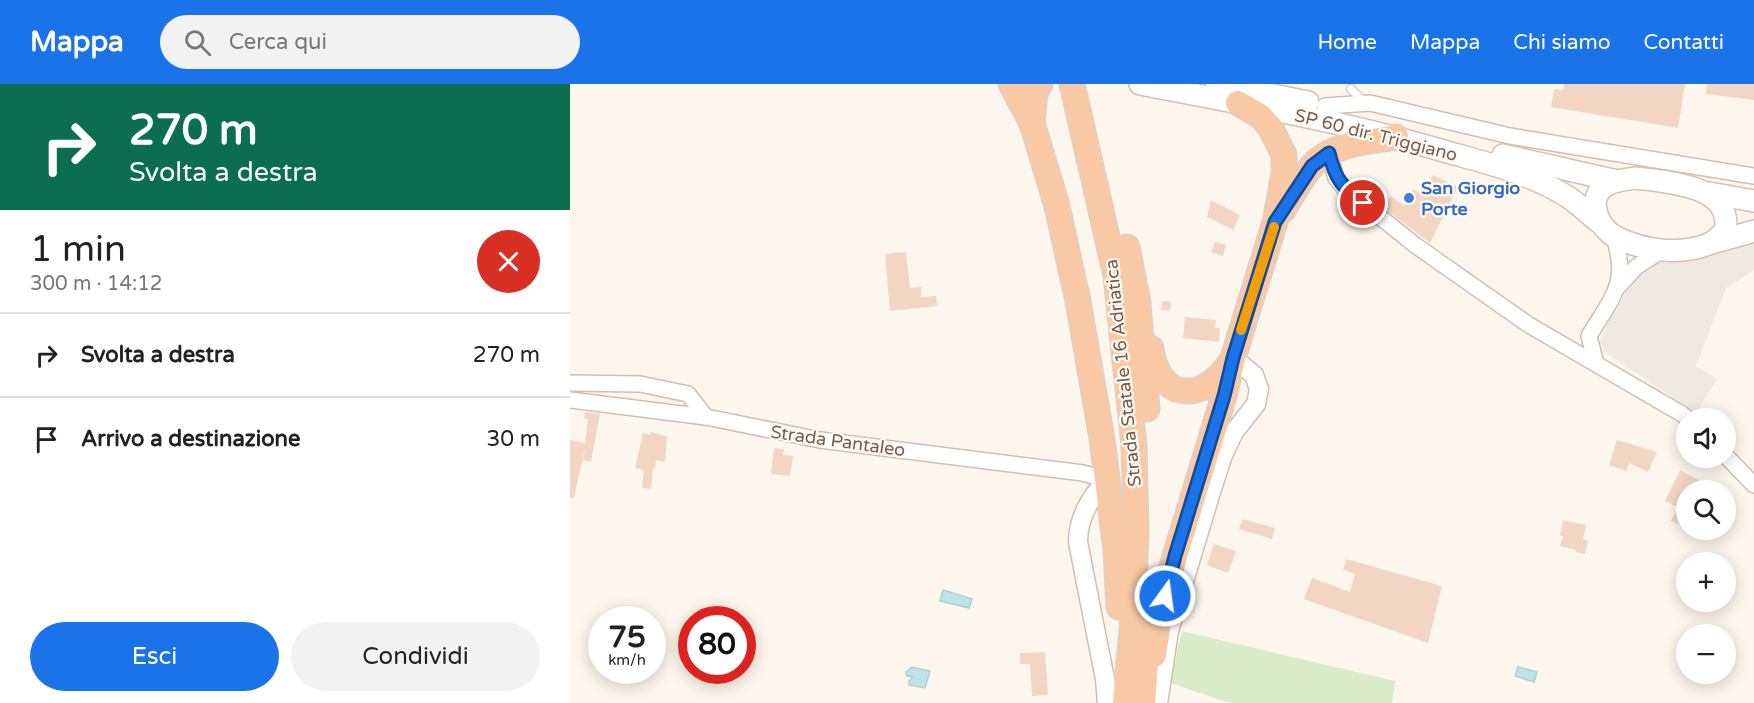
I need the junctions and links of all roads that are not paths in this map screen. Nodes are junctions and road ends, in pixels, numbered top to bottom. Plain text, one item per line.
1 (1011, 84) edge
2 (1040, 84) edge
3 (1072, 84) edge
4 (1089, 84) edge
5 (1140, 84) edge
6 (1227, 89) edge
7 (1351, 89) dead end
8 (1366, 103) junction
9 (1324, 106) junction
10 (1090, 122) junction
11 (1032, 123) junction
12 (1396, 137) junction
13 (1329, 153) junction
14 (1672, 173) junction
15 (1754, 176) edge
16 (1617, 181) junction
17 (1709, 193) junction
18 (1754, 201) edge
19 (1275, 222) junction
20 (1607, 229) junction
21 (1754, 231) edge
22 (1711, 243) junction
23 (1661, 251) junction
24 (1618, 286) junction
25 (1138, 303) junction
26 (1589, 336) junction
27 (1085, 340) junction
28 (1562, 343) junction
29 (1117, 356) junction
30 (1233, 358) junction
31 (1596, 364) junction
32 (570, 383) edge
33 (1094, 395) junction
34 (570, 399) edge
35 (1676, 411) edge
36 (706, 417) junction
37 (1736, 467) edge
38 (1107, 480) junction
39 (1754, 486) edge
40 (1134, 698) edge

1 - 11 highway
2 - 11 highway
3 - 10 highway, Strada Statale 16 Adriatica
4 - 10 highway, Strada Statale 16 Adriatica
5 - 6 main road, SP 60 dir. Triggiano
6 - 9 main road
6 - 12 main road, SP 60 dir. Triggiano
6 - 19 highway
7 - 8 lane
8 - 9 street
8 - 14 street
9 - 16 main road
10 - 25 highway, Strada Statale 16 Adriatica
10 - 29 highway, Strada Statale 16 Adriatica
11 - 27 highway
12 - 13 highway
12 - 20 main road, SP 60 dir. Triggiano
13 - 19 highway
13 - 28 street
14 - 15 street
14 - 16 main road
14 - 17 main road
16 - 20 main road
17 - 18 main road
17 - 22 main road
19 - 30 highway
20 - 23 main road
20 - 24 street
21 - 22 main road
22 - 23 main road
23 - 24 street
24 - 26 street
25 - 30 highway
25 - 40 highway, Strada Statale 16 Adriatica
26 - 28 street
26 - 31 street
27 - 29 highway
27 - 33 highway
28 - 31 street
29 - 33 highway
29 - 40 highway, Strada Statale 16 Adriatica
30 - 40 highway
30 - 40 street
31 - 35 street
32 - 36 street
33 - 38 highway
34 - 36 street, Strada Pantaleo
36 - 38 street, Strada Pantaleo
37 - 39 street
38 - 40 highway
38 - 40 street

